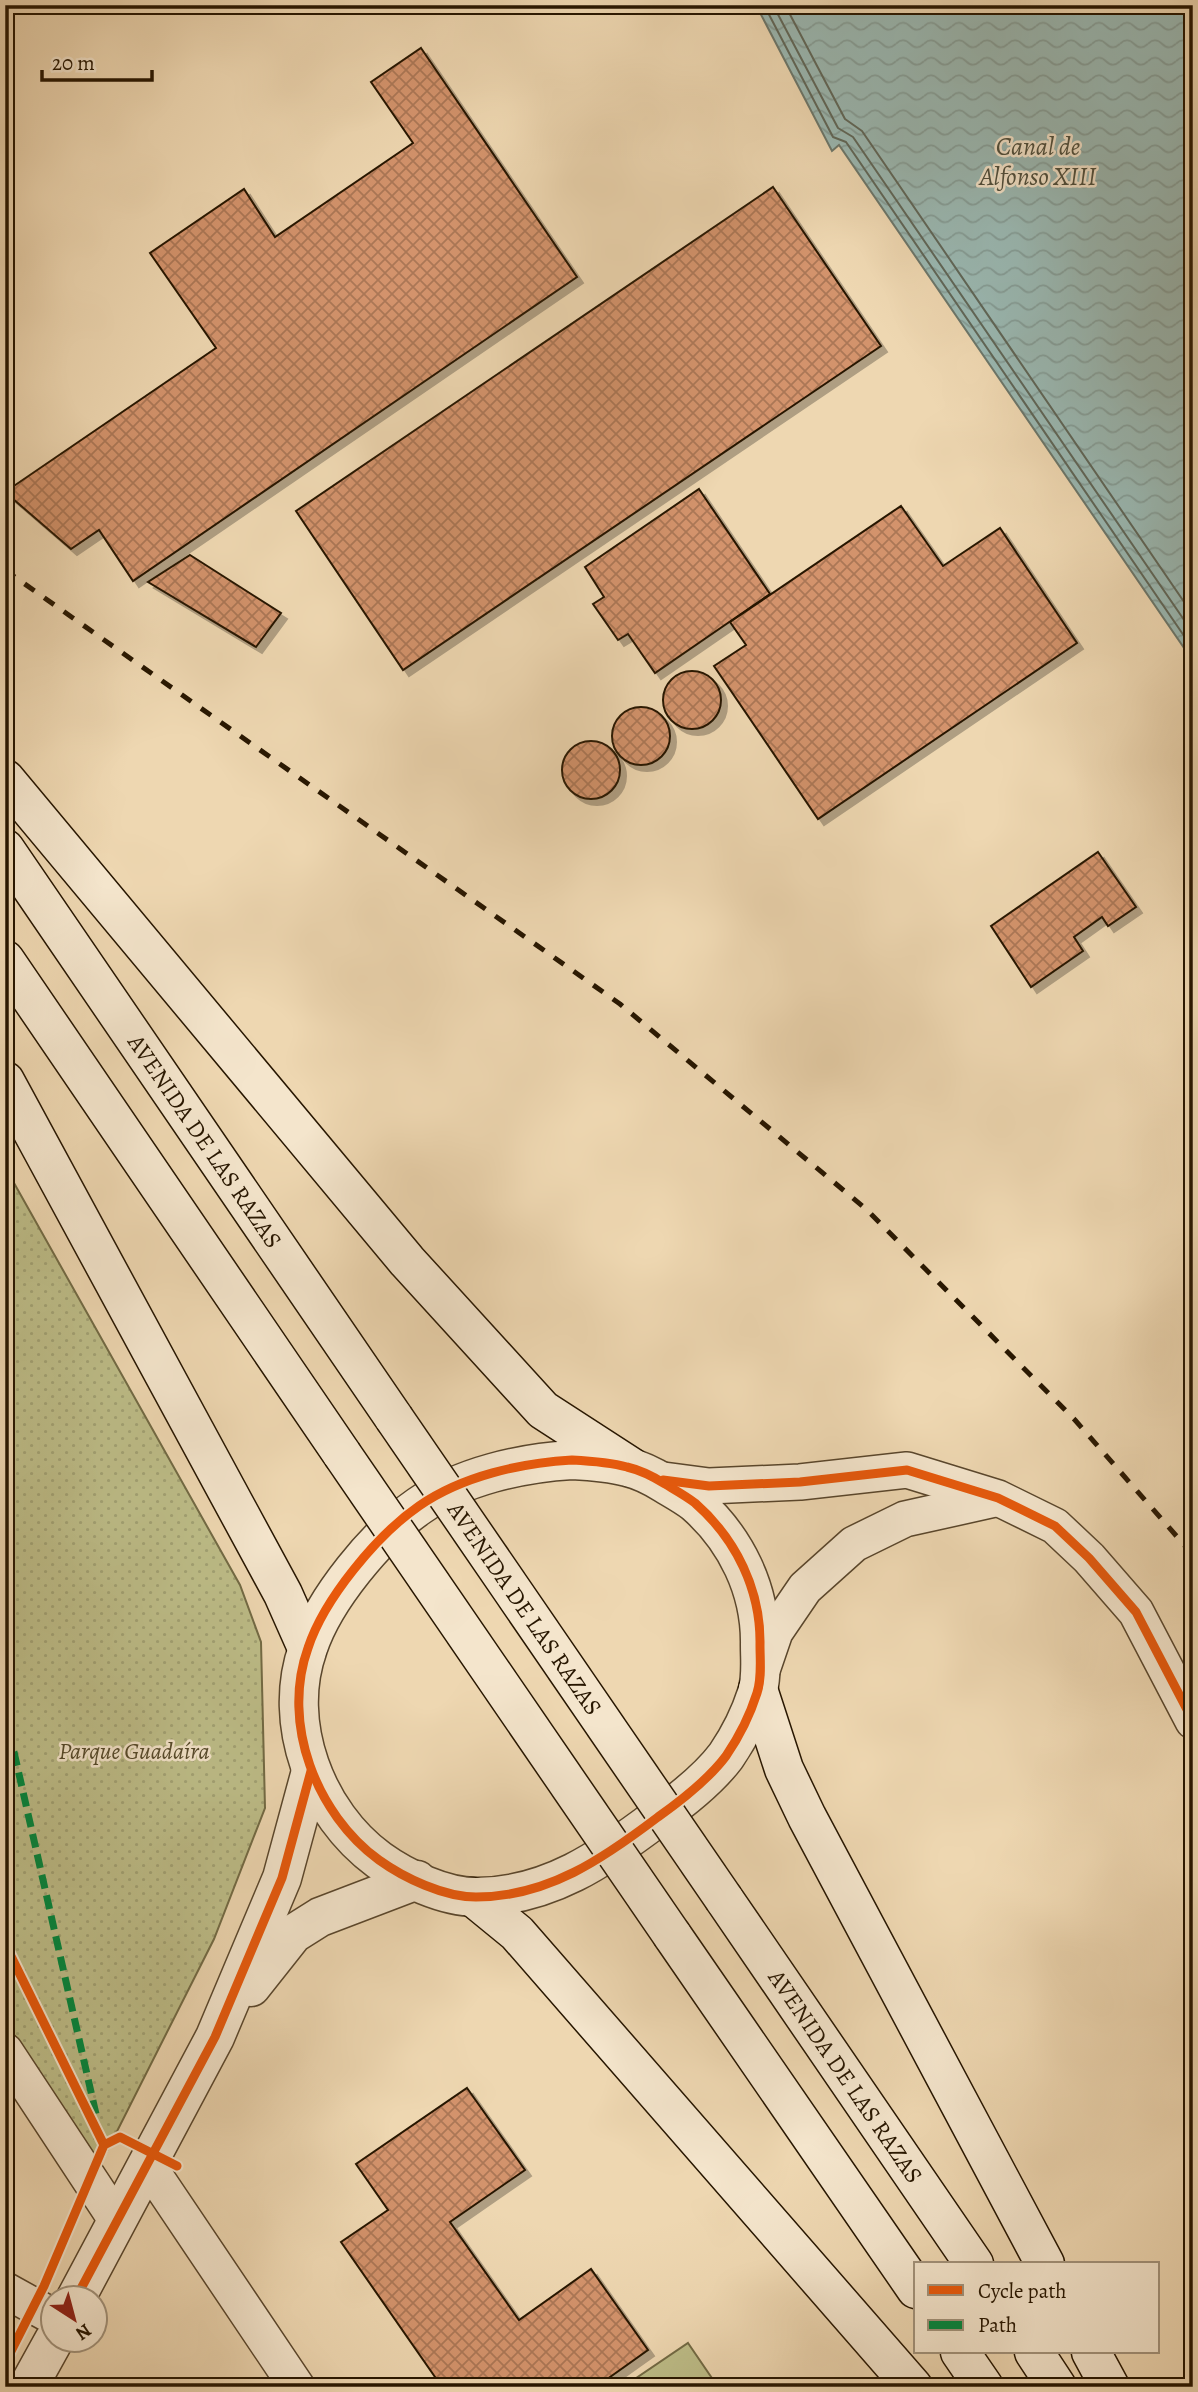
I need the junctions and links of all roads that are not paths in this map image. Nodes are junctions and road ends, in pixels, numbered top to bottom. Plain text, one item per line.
1 (5, 779) edge
2 (5, 849) edge
3 (5, 960) edge
4 (5, 1080) edge
5 (644, 1473) junction
6 (998, 1498) junction
7 (307, 1648) junction
8 (759, 1682) junction
9 (1193, 1721) edge
10 (311, 1771) junction
11 (416, 1880) junction
12 (473, 1897) junction
13 (215, 2037) junction
14 (5, 2051) edge
15 (147, 2164) junction
16 (117, 2221) junction
17 (973, 2262) edge
18 (1044, 2262) edge
19 (83, 2284) edge
20 (914, 2286) edge
21 (5, 2291) edge
22 (38, 2309) edge
23 (47, 2354) edge
24 (961, 2354) edge
25 (1035, 2354) edge
26 (1092, 2354) edge
27 (29, 2387) edge
28 (297, 2387) edge
29 (913, 2387) edge
30 (984, 2387) edge
31 (1058, 2387) edge
32 (1110, 2387) edge

1 - 5 main road
2 - 17 main road, AVENIDA DE LAS RAZAS, bridge
3 - 20 main road, bridge
4 - 7 main road
5 - 6 street
5 - 7 main road
5 - 8 main road
6 - 8 street
6 - 9 street
7 - 10 main road
8 - 12 main road
8 - 18 main road
10 - 11 main road
10 - 13 main road
11 - 12 main road
11 - 13 main road
12 - 29 main road
13 - 15 main road
14 - 16 street
15 - 16 main road
15 - 28 street
16 - 19 main road
21 - 22 street
23 - 27 main road
24 - 30 main road
25 - 31 main road
26 - 32 main road

